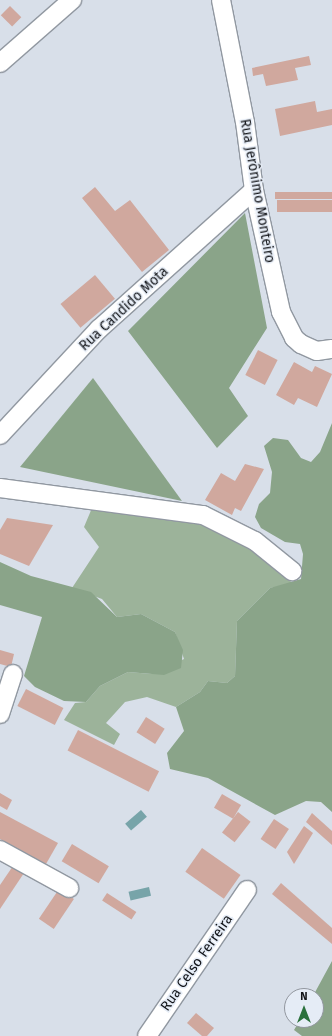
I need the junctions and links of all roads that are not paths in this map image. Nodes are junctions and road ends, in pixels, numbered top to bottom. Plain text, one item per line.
1 (72, 0) edge
2 (221, 0) edge
3 (0, 63) edge
4 (254, 190) junction
5 (332, 350) edge
6 (0, 435) edge
7 (1, 490) edge
8 (292, 571) dead end
9 (13, 674) dead end
10 (0, 714) edge
11 (0, 850) edge
12 (69, 888) dead end
13 (247, 890) dead end
14 (147, 1036) edge

1 - 3 street
2 - 4 street, Rua Jerônimo Monteiro
4 - 5 street, Rua Jerônimo Monteiro
4 - 6 street, Rua Candido Mota
7 - 8 street
9 - 10 street
11 - 12 street
13 - 14 street, Rua Celso Ferreira

